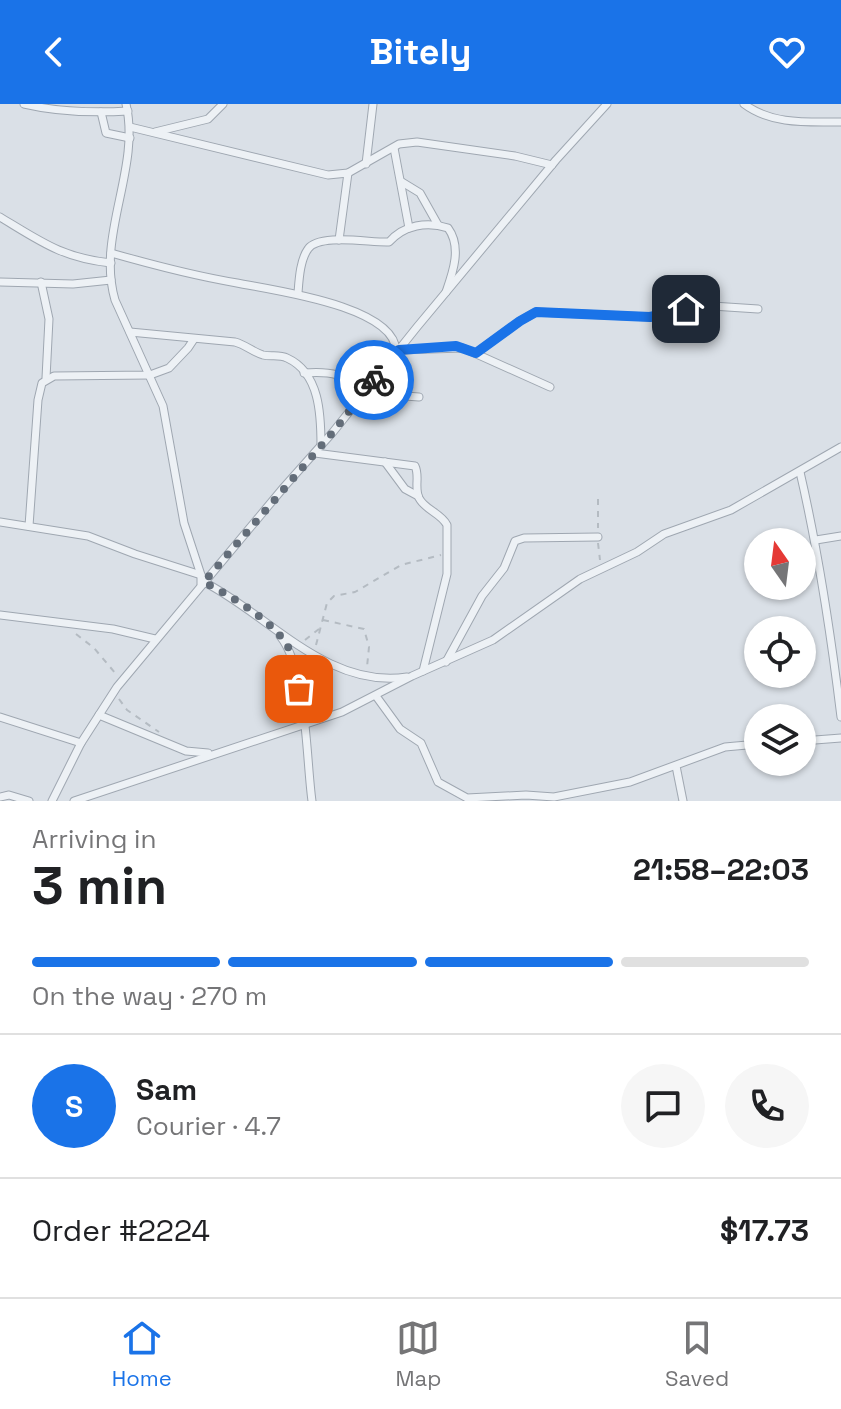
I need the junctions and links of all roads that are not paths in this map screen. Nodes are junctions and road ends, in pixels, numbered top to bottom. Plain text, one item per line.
1 (24, 104) edge
2 (223, 104) edge
3 (373, 104) edge
4 (607, 104) edge
5 (744, 104) edge
6 (127, 107) edge
7 (101, 112) junction
8 (841, 122) edge
9 (130, 127) junction
10 (153, 132) junction
11 (130, 138) junction
12 (394, 148) junction
13 (366, 164) junction
14 (552, 165) junction
15 (348, 173) junction
16 (402, 182) junction
17 (0, 217) edge
18 (438, 225) junction
19 (409, 228) junction
20 (339, 240) junction
21 (111, 253) junction
22 (111, 263) junction
23 (111, 280) junction
24 (0, 282) edge
25 (41, 282) junction
26 (298, 293) junction
27 (444, 296) junction
28 (758, 309) dead end
29 (130, 332) junction
30 (194, 339) junction
31 (397, 351) junction
32 (476, 353) junction
33 (304, 373) junction
34 (150, 375) junction
35 (46, 378) junction
36 (550, 387) dead end
37 (364, 394) junction
38 (419, 397) dead end
39 (321, 446) junction
40 (841, 447) edge
41 (315, 453) junction
42 (385, 462) junction
43 (800, 472) junction
44 (418, 496) junction
45 (0, 522) edge
46 (29, 526) junction
47 (813, 528) edge
48 (841, 536) edge
49 (598, 537) dead end
50 (816, 540) joint
51 (202, 581) junction
52 (0, 615) edge
53 (277, 632) junction
54 (836, 638) edge
55 (155, 639) junction
56 (446, 662) junction
57 (423, 671) junction
58 (412, 676) junction
59 (376, 696) junction
60 (99, 715) junction
61 (0, 717) edge
62 (841, 717) edge
63 (304, 725) junction
64 (841, 738) edge
65 (816, 740) edge
66 (81, 743) junction
67 (744, 745) edge
68 (218, 753) junction
69 (676, 766) junction
70 (0, 797) edge
71 (556, 799) edge
72 (465, 800) edge
73 (29, 801) edge
74 (52, 801) edge
75 (74, 801) edge
76 (312, 801) edge
77 (683, 801) edge

1 - 7 street
2 - 10 street
3 - 13 street
4 - 14 street
5 - 8 street
6 - 7 street
6 - 9 street
7 - 11 street
9 - 10 street
9 - 11 street
10 - 15 street
11 - 21 street
12 - 13 street
12 - 14 street
12 - 16 street
13 - 15 street
14 - 27 street
15 - 20 street
16 - 18 street
16 - 19 street
17 - 22 street
18 - 19 street
18 - 27 street
19 - 20 street
20 - 26 street
21 - 22 street
21 - 26 street
22 - 23 street
23 - 25 street
23 - 29 street
24 - 25 street
25 - 35 street
26 - 31 street
27 - 31 street
28 - 32 street
29 - 30 street
29 - 34 street
30 - 33 street
30 - 34 street
31 - 32 street
31 - 37 street
32 - 36 street
33 - 37 street
33 - 39 street
34 - 35 street
34 - 51 street
35 - 46 street
37 - 38 street
37 - 39 street
39 - 41 street
40 - 43 street
41 - 42 street
41 - 51 street
42 - 44 street
42 - 44 street
43 - 47 street
43 - 56 street
44 - 57 street
45 - 46 street
46 - 51 street
48 - 50 street
49 - 56 street
50 - 54 street
51 - 53 street
51 - 55 street
52 - 55 street
53 - 58 street
53 - 63 street
54 - 62 street
55 - 60 street
56 - 57 street
57 - 58 street
58 - 59 street
59 - 63 street
59 - 72 street
60 - 66 street
60 - 68 street
61 - 66 street
63 - 68 street
63 - 76 street
64 - 65 street
66 - 74 street
67 - 69 street
68 - 75 street
69 - 71 street
69 - 77 street
70 - 73 street
71 - 72 street

